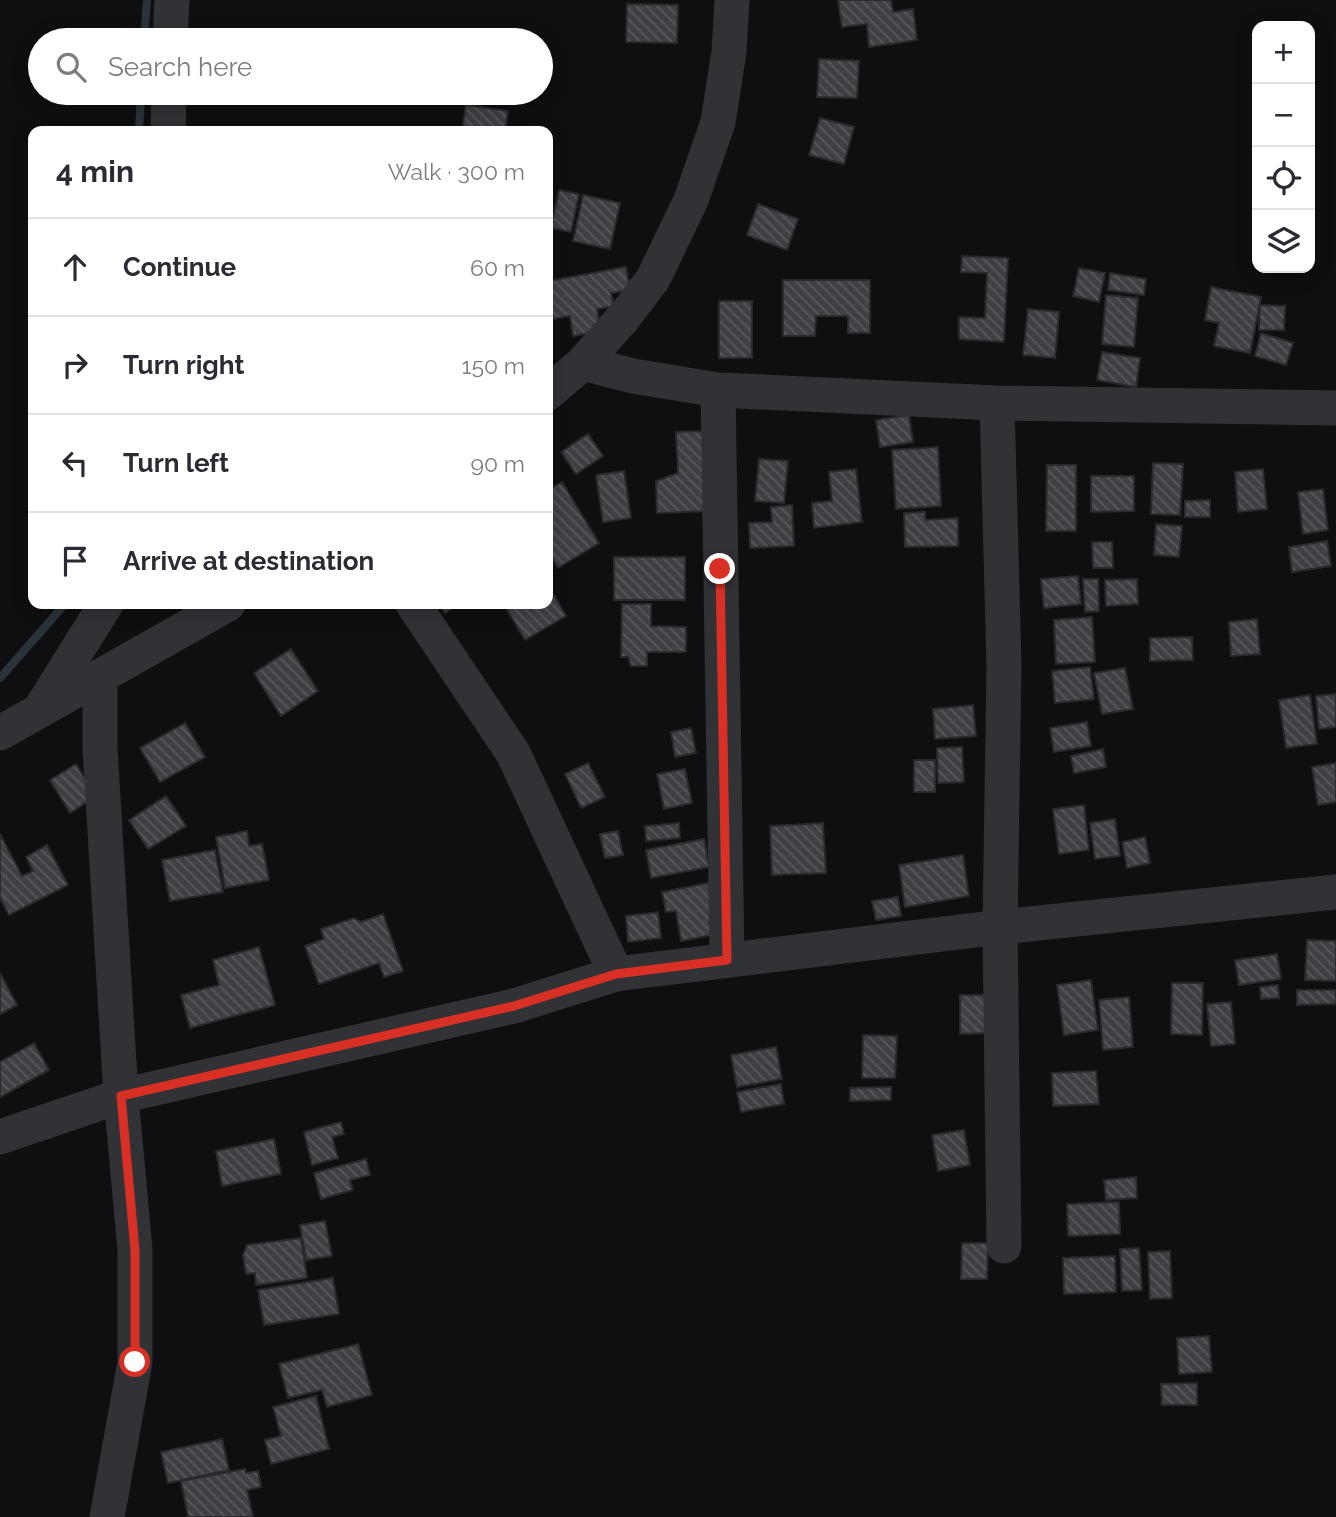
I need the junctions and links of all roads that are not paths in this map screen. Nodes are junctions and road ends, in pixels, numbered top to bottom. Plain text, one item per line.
1 (172, 0) edge
2 (732, 0) edge
3 (171, 28) edge
4 (169, 105) edge
5 (168, 126) edge
6 (583, 363) junction
7 (553, 389) edge
8 (718, 390) junction
9 (997, 403) junction
10 (1336, 408) edge
11 (103, 609) edge
12 (219, 609) edge
13 (416, 609) edge
14 (100, 677) junction
15 (39, 711) junction
16 (0, 733) edge
17 (1336, 892) edge
18 (1000, 927) junction
19 (727, 960) junction
20 (616, 974) junction
21 (121, 1096) junction
22 (0, 1137) edge
23 (1004, 1246) dead end
24 (107, 1517) edge

1 - 3 street
2 - 6 street
4 - 5 street
6 - 7 street
6 - 8 street
8 - 9 street
8 - 19 street
9 - 10 street
9 - 18 street
11 - 15 street
12 - 14 street
13 - 20 street
14 - 15 street
14 - 21 street
15 - 16 street
17 - 18 street
18 - 19 street
18 - 23 street
19 - 20 street
20 - 21 street
21 - 22 street
21 - 24 street

